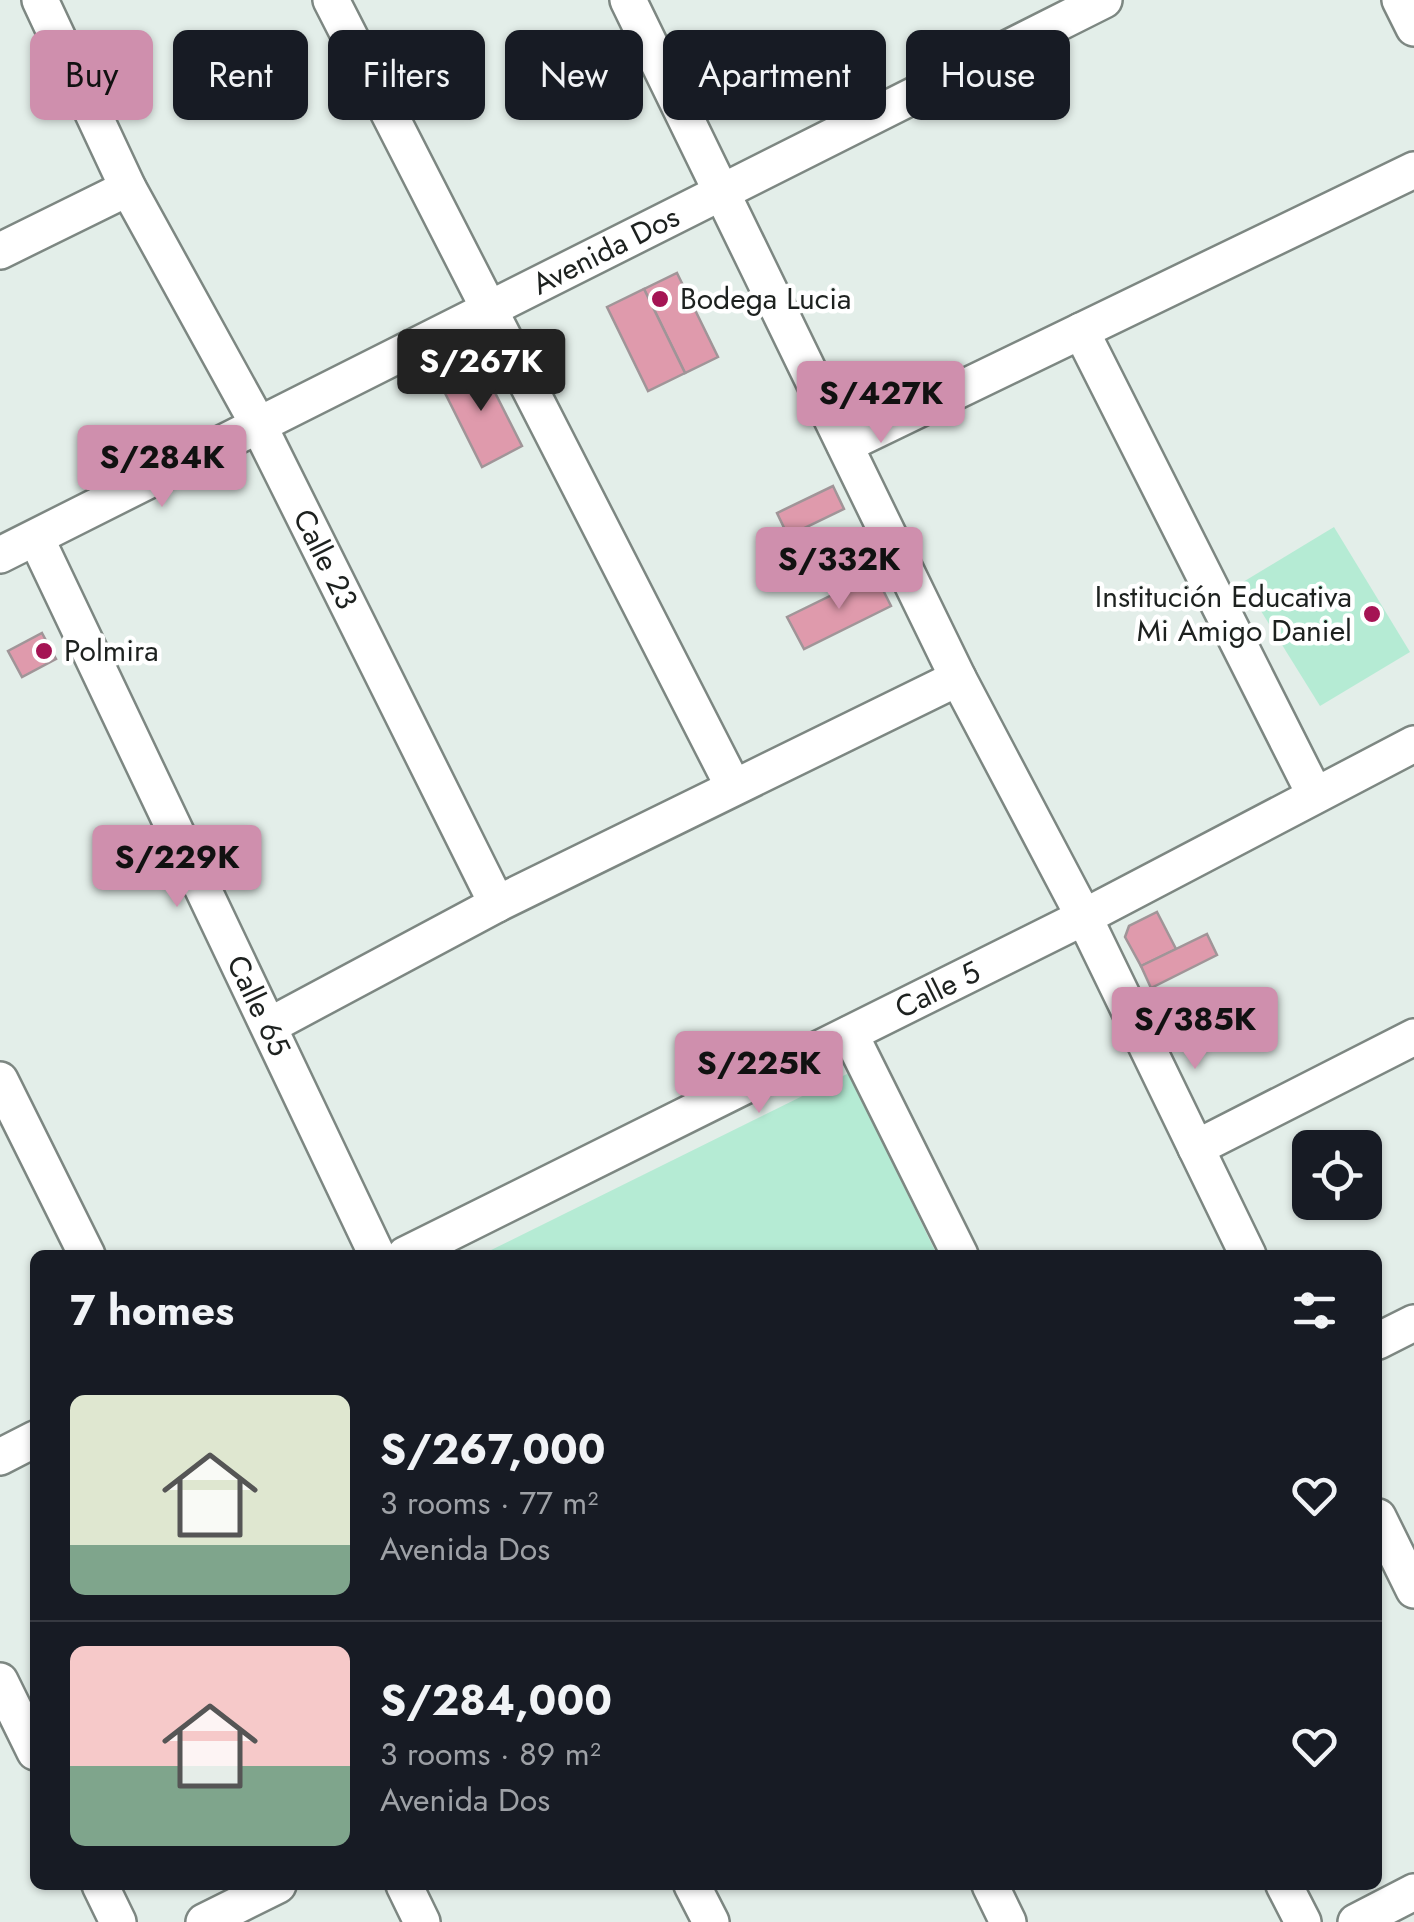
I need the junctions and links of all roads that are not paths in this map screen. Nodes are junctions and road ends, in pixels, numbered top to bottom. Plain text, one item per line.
1 (40, 0) edge
2 (330, 0) edge
3 (628, 0) edge
4 (1104, 0) edge
5 (1400, 0) edge
6 (1414, 28) edge
7 (1414, 170) edge
8 (128, 188) junction
9 (720, 192) junction
10 (0, 250) edge
11 (489, 308) junction
12 (1081, 331) junction
13 (258, 424) junction
14 (844, 445) junction
15 (36, 538) junction
16 (0, 555) edge
17 (958, 678) junction
18 (1414, 744) edge
19 (733, 786) junction
20 (1315, 795) junction
21 (497, 904) junction
22 (1084, 917) junction
23 (268, 1026) junction
24 (850, 1034) junction
25 (1414, 1037) edge
26 (0, 1080) edge
27 (1196, 1148) junction
28 (85, 1250) edge
29 (375, 1250) edge
30 (415, 1250) edge
31 (958, 1250) edge
32 (1246, 1250) edge
33 (1414, 1324) edge
34 (1382, 1339) edge
35 (30, 1442) edge
36 (0, 1457) edge
37 (1382, 1525) edge
38 (1414, 1590) edge
39 (0, 1681) edge
40 (20, 1741) edge
41 (102, 1890) edge
42 (268, 1890) edge
43 (406, 1890) edge
44 (694, 1890) edge
45 (992, 1890) edge
46 (1287, 1890) edge
47 (1414, 1892) edge
48 (118, 1922) edge
49 (204, 1922) edge
50 (422, 1922) edge
51 (710, 1922) edge
52 (1008, 1922) edge
53 (1303, 1922) edge
54 (1356, 1922) edge

1 - 8 street, Calle 23
2 - 11 street
3 - 9 street
4 - 9 street, Avenida Dos
5 - 6 street
7 - 12 street
8 - 10 street
8 - 13 street, Calle 23
9 - 11 street, Avenida Dos
9 - 14 street
11 - 13 street, Avenida Dos
11 - 19 street
12 - 14 street
12 - 20 street
13 - 15 street, Avenida Dos
13 - 21 street, Calle 23
14 - 17 street
15 - 16 street, Avenida Dos
15 - 23 street, Calle 65
17 - 19 street
17 - 22 street
18 - 20 street, Calle 5
19 - 21 street
20 - 22 street, Calle 5
21 - 23 street
22 - 24 street, Calle 5
22 - 27 street
23 - 29 street, Calle 65
24 - 30 street, Calle 5
24 - 31 street
25 - 27 street
26 - 28 street
27 - 32 street
33 - 34 street
35 - 36 street
37 - 38 street
39 - 40 street
41 - 48 street
42 - 49 street
43 - 50 street
44 - 51 street
45 - 52 street
46 - 53 street
47 - 54 street

